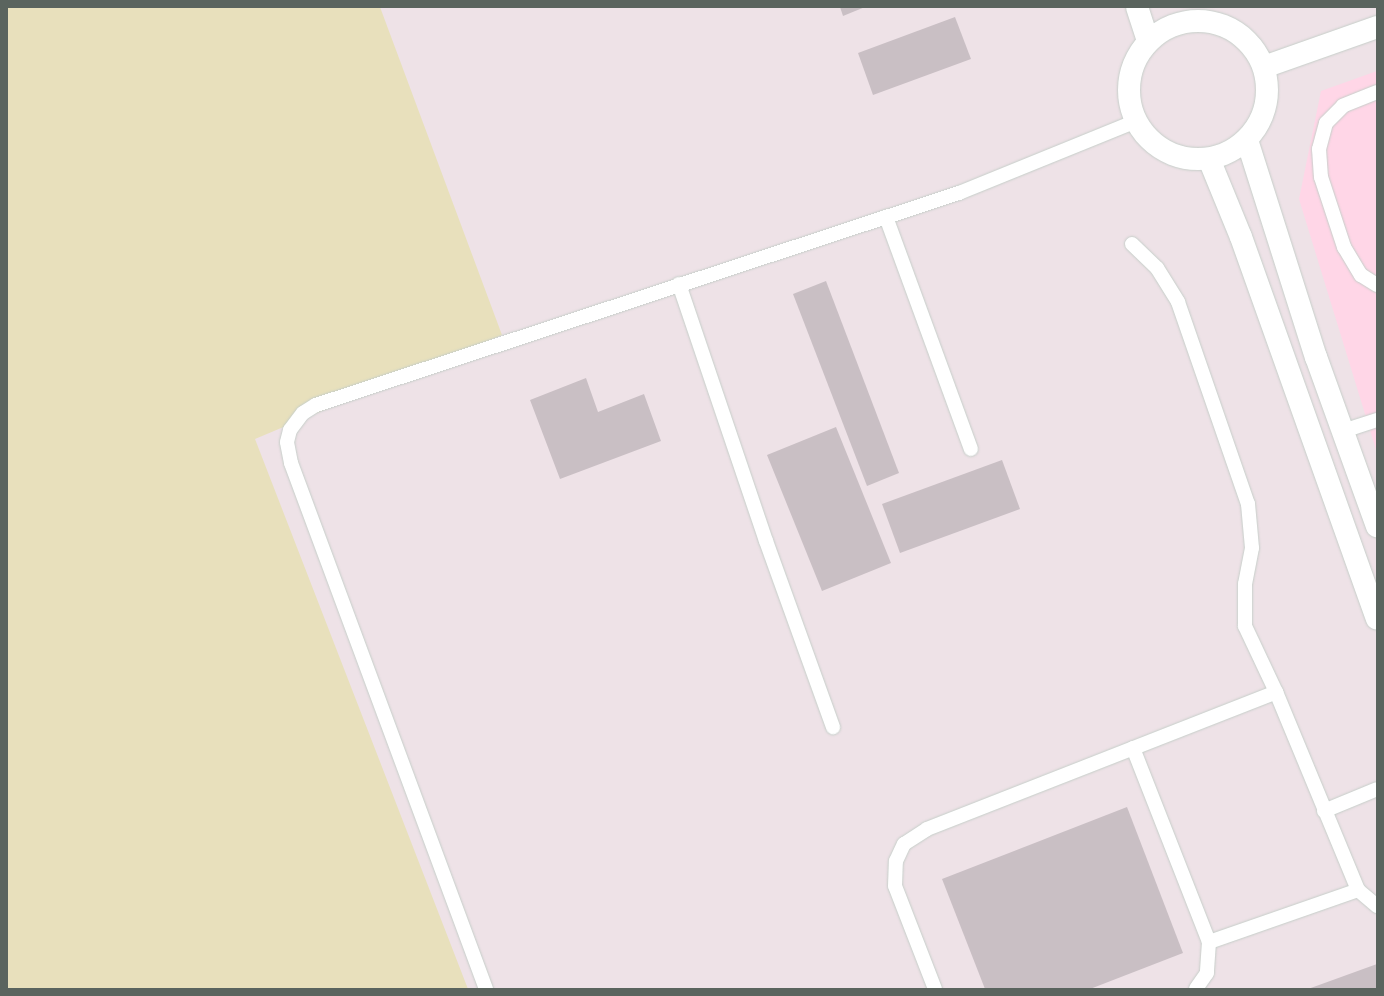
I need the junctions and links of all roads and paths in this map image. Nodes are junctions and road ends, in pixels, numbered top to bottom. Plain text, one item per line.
1 (1136, 7) edge
2 (1223, 16) edge
3 (1377, 27) edge
4 (1148, 40) junction
5 (1264, 67) junction
6 (1377, 92) edge
7 (1136, 120) junction
8 (1247, 140) junction
9 (1209, 159) junction
10 (886, 217) junction
11 (1132, 244) dead end
12 (679, 284) junction
13 (1377, 285) edge
14 (1377, 420) edge
15 (1343, 431) junction
16 (971, 449) dead end
17 (1377, 526) edge
18 (1377, 619) edge
19 (1276, 692) junction
20 (833, 727) dead end
21 (1133, 748) junction
22 (1377, 789) edge
23 (1324, 811) junction
24 (1358, 890) junction
25 (1377, 906) edge
26 (1208, 942) junction
27 (486, 989) edge
28 (935, 989) edge
29 (1196, 989) edge

1 - 4 street
2 - 4 street
2 - 5 street
3 - 5 street
4 - 7 street
5 - 8 street
6 - 13 lane
7 - 9 street
7 - 10 lane
8 - 9 street
8 - 15 street
9 - 18 street
10 - 12 lane
10 - 16 lane
11 - 19 lane
12 - 20 lane
12 - 27 lane
14 - 15 lane
15 - 17 street
19 - 21 lane
19 - 23 lane
21 - 26 lane
21 - 28 lane
22 - 23 lane
23 - 24 lane
24 - 25 lane
24 - 26 lane
26 - 29 lane

